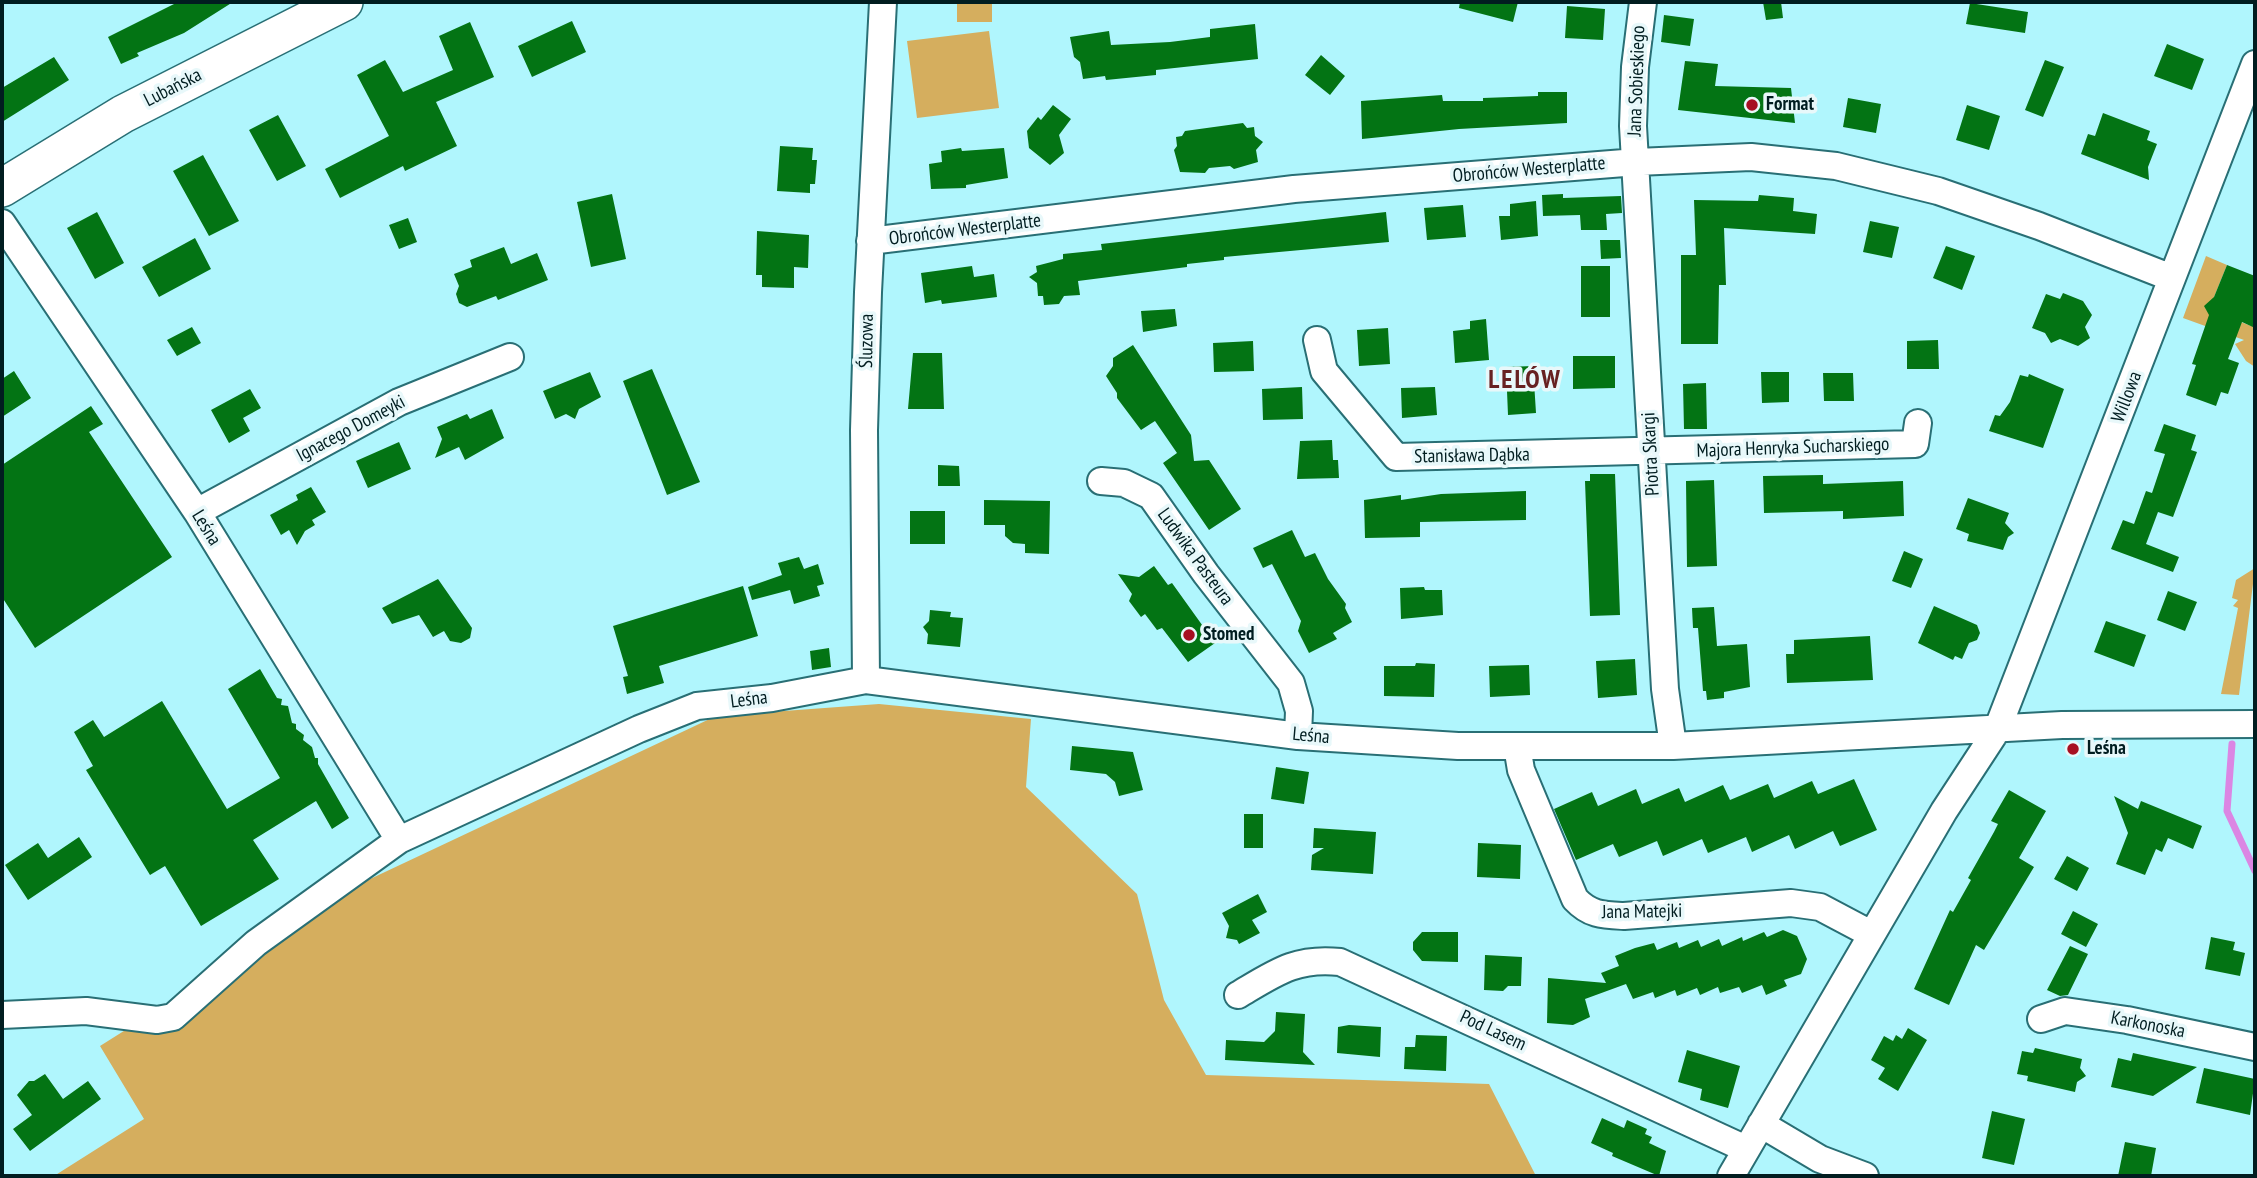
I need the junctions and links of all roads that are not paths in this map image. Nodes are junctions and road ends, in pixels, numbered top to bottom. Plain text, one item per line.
1 (344, 2) edge
2 (883, 2) edge
3 (1643, 2) edge
4 (2255, 64) edge
5 (1637, 162) junction
6 (4, 184) edge
7 (2, 223) edge
8 (870, 241) junction
9 (2172, 278) junction
10 (1317, 340) dead end
11 (510, 357) dead end
12 (1918, 423) dead end
13 (1650, 452) junction
14 (1101, 481) dead end
15 (197, 512) junction
16 (866, 680) junction
17 (2255, 724) edge
18 (1997, 730) junction
19 (1298, 736) junction
20 (1517, 746) junction
21 (1673, 746) junction
22 (400, 840) junction
23 (1871, 934) junction
24 (1238, 995) dead end
25 (2, 1015) edge
26 (2041, 1019) dead end
27 (2255, 1047) edge
28 (1761, 1124) junction
29 (1746, 1149) junction
30 (1731, 1176) edge
31 (1866, 1176) edge

1 - 6 street, Lubańska
2 - 8 street, Śluzowa
3 - 5 street, Jana Sobieskiego
4 - 9 street, Willowa
5 - 8 street, Obrońców Westerplatte
5 - 9 street, Obrońców Westerplatte
5 - 13 street, Piotra Skargi
7 - 15 street, Leśna
8 - 16 street, Śluzowa
9 - 18 street, Willowa
10 - 13 street, Stanisława Dąbka
11 - 15 street, Ignacego Domeyki
12 - 13 street, Majora Henryka Sucharskiego
13 - 21 street, Piotra Skargi
14 - 19 street, Ludwika Pasteura
15 - 22 street, Leśna
16 - 19 street, Leśna
16 - 22 street, Leśna
17 - 18 street, Leśna
18 - 21 street, Leśna
18 - 23 street
19 - 20 street, Leśna
20 - 21 street, Leśna
20 - 23 street, Jana Matejki
22 - 25 street, Leśna
23 - 28 street
24 - 29 street, Pod Lasem
26 - 27 street, Karkonoska
28 - 29 street
28 - 31 street
29 - 30 street

